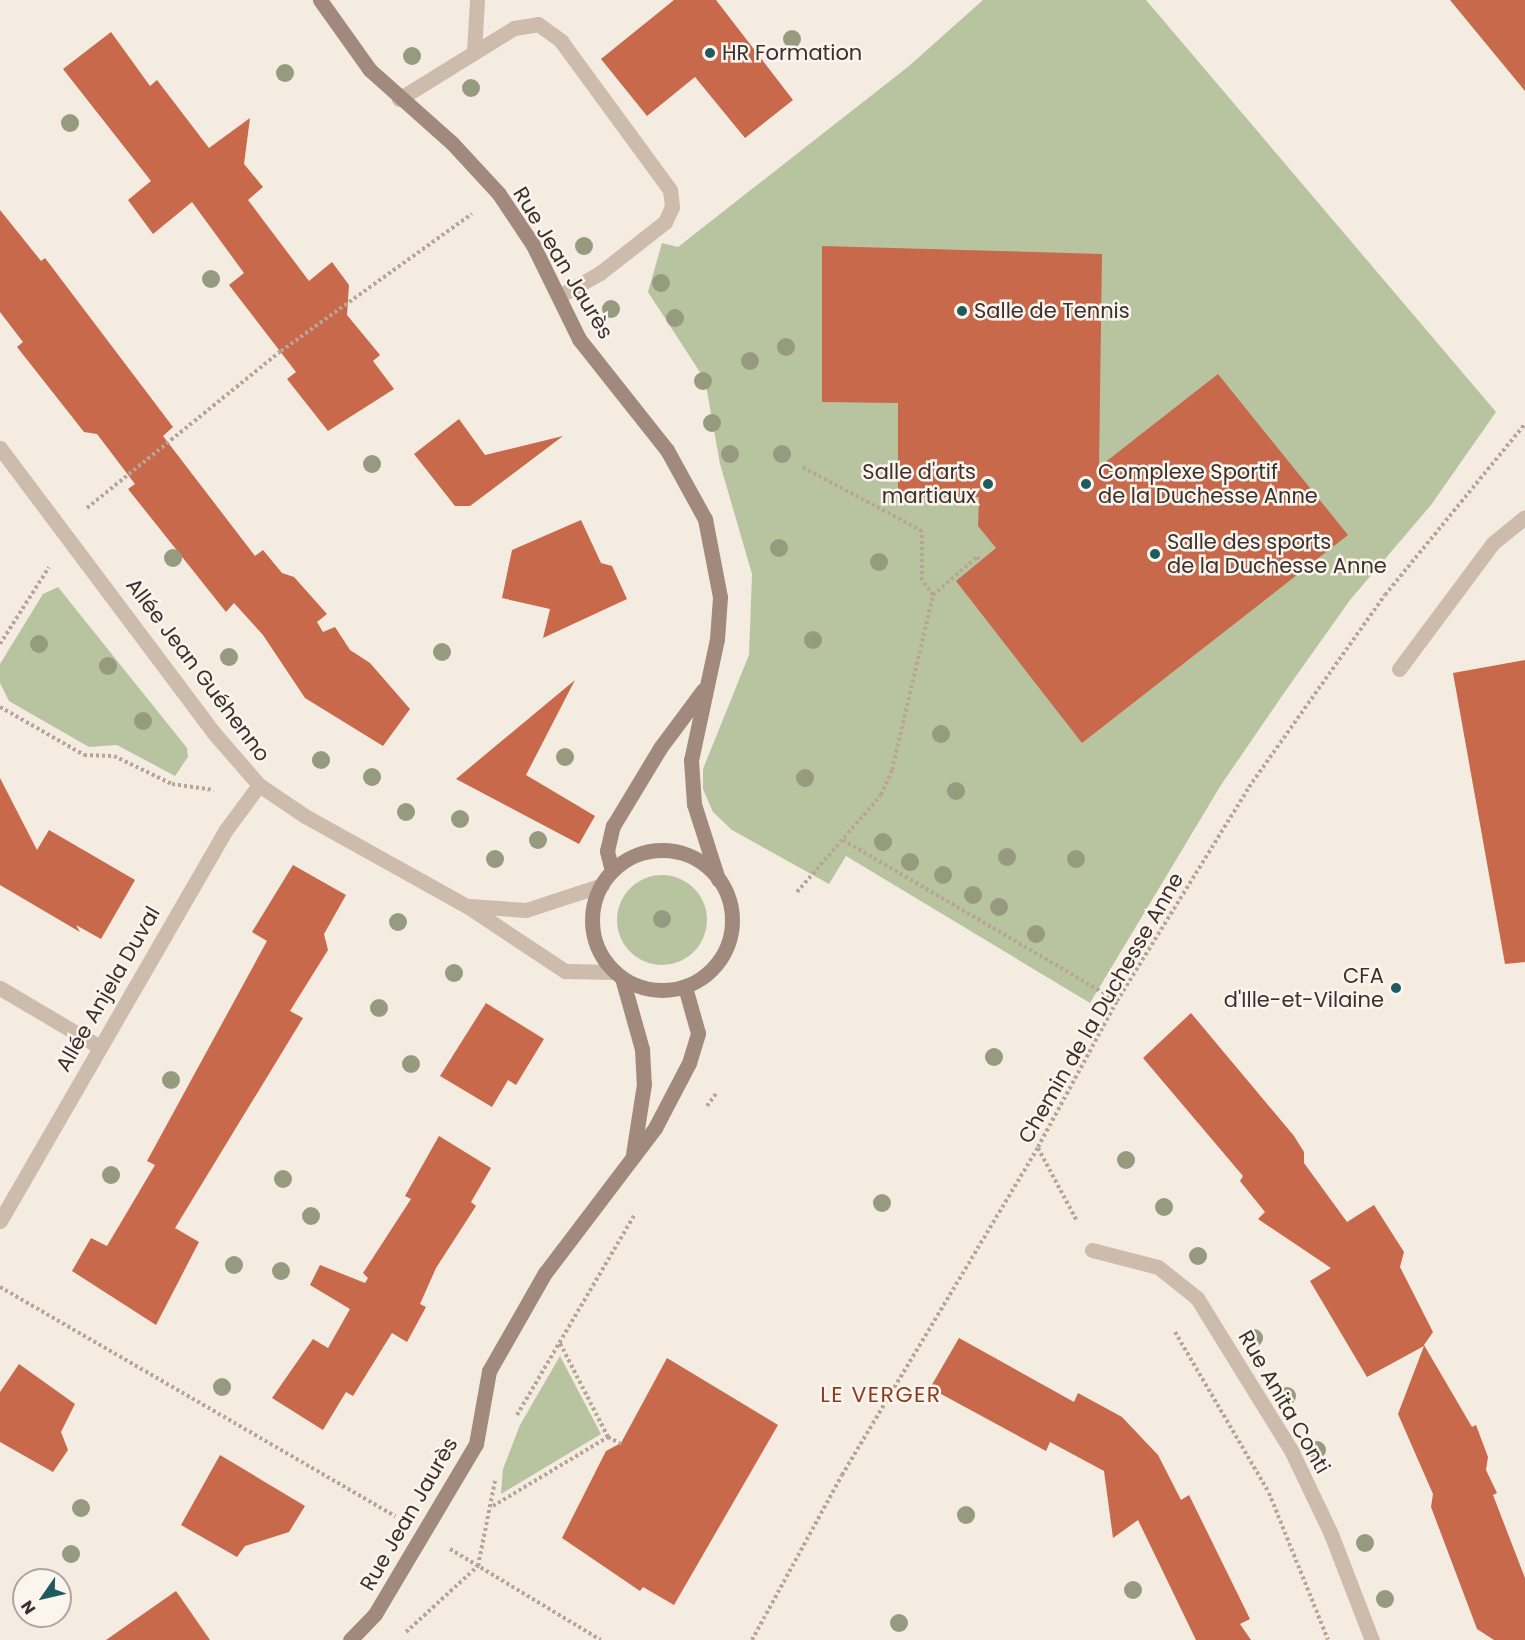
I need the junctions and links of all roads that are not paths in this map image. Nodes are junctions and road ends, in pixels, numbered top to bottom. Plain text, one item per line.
1 (320, 0) edge
2 (477, 0) edge
3 (474, 52) junction
4 (399, 99) junction
5 (559, 296) junction
6 (0, 448) edge
7 (1525, 517) edge
8 (1399, 669) dead end
9 (705, 687) junction
10 (259, 785) junction
11 (612, 871) junction
12 (718, 879) junction
13 (602, 885) junction
14 (467, 906) junction
15 (618, 975) junction
16 (686, 987) junction
17 (0, 988) edge
18 (98, 1046) junction
19 (633, 1157) junction
20 (0, 1221) edge
21 (1092, 1250) road end
22 (350, 1640) edge
23 (1372, 1640) edge

1 - 4 street, Rue Jean Jaurès
2 - 3 street
3 - 4 street
3 - 5 street
4 - 5 street, Rue Jean Jaurès
5 - 9 street, Rue Jean Jaurès
6 - 10 street, Allée Jean Guéhenno
7 - 8 street
9 - 11 street, Rue Jean Jaurès
9 - 12 street, Rue Jean Jaurès
10 - 14 street, Allée Jean Guéhenno
10 - 18 street, Allée Anjela Duval
11 - 12 street
11 - 13 street
12 - 16 street
13 - 14 street, Allée Jean Guéhenno
13 - 15 street
14 - 15 street, Allée Jean Guéhenno
15 - 16 street
15 - 19 street, Rue Jean Jaurès
16 - 19 street, Rue Jean Jaurès
17 - 18 street
18 - 20 street, Allée Anjela Duval
19 - 22 street, Rue Jean Jaurès
21 - 23 street, Rue Anita Conti

